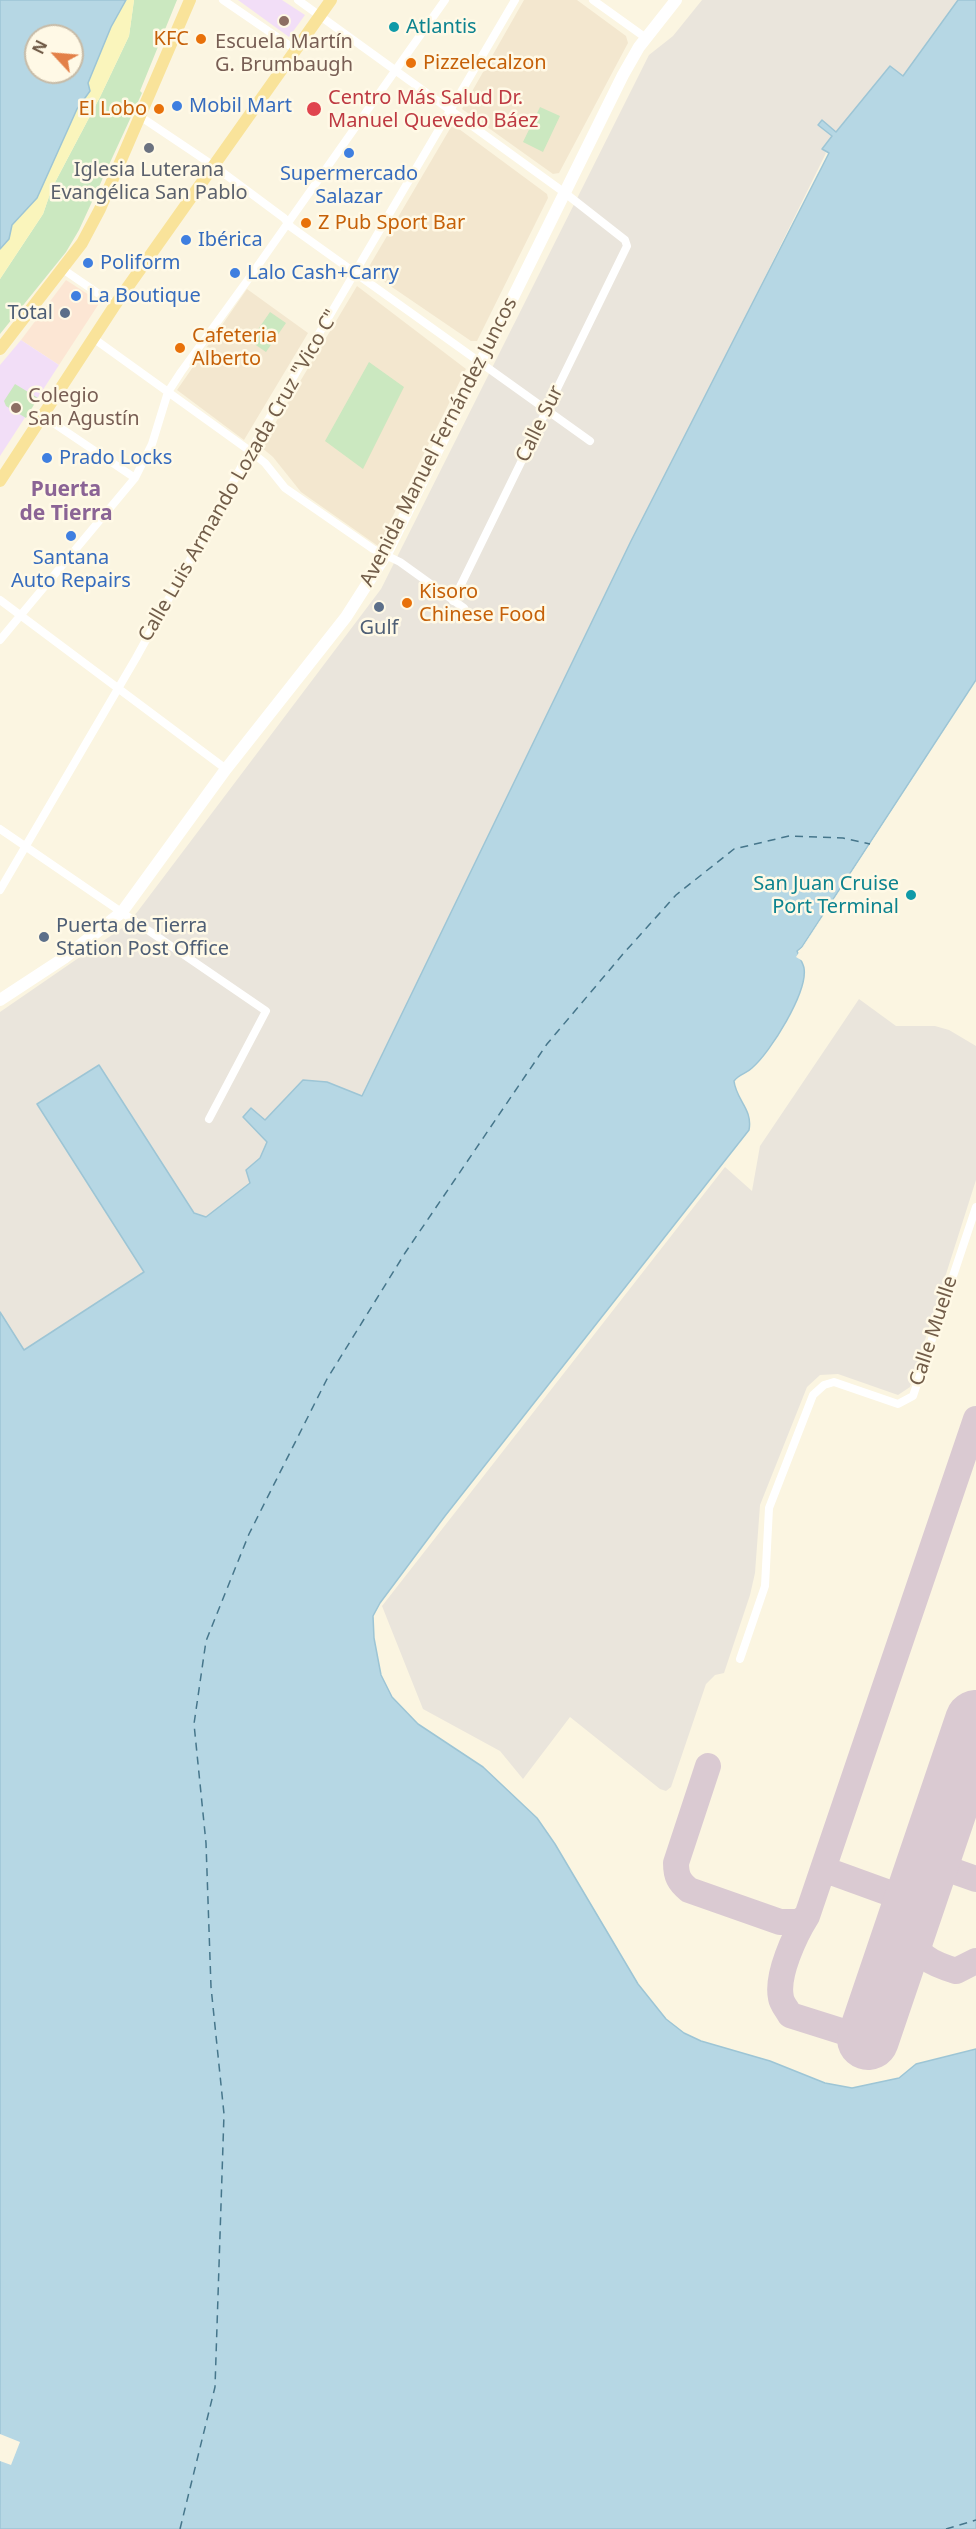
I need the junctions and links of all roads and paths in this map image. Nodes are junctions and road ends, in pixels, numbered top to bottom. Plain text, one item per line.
1 (190, 0) edge
2 (223, 0) edge
3 (298, 0) edge
4 (332, 0) edge
5 (444, 0) edge
6 (515, 0) edge
7 (593, 0) edge
8 (676, 0) edge
9 (320, 16) junction
10 (646, 38) junction
11 (296, 50) junction
12 (397, 70) junction
13 (450, 111) junction
14 (141, 117) junction
15 (214, 166) junction
16 (565, 193) junction
17 (288, 223) junction
18 (63, 270) junction
19 (356, 273) junction
20 (116, 304) junction
21 (93, 338) junction
22 (0, 348) edge
23 (480, 362) junction
24 (168, 392) junction
25 (547, 411) junction
26 (43, 416) junction
27 (590, 441) dead end
28 (250, 451) junction
29 (135, 478) junction
30 (0, 481) edge
31 (385, 556) junction
32 (0, 600) edge
33 (453, 601) junction
34 (464, 608) dead end
35 (21, 614) junction
36 (0, 640) edge
37 (119, 687) junction
38 (226, 769) junction
39 (0, 829) edge
40 (26, 846) junction
41 (0, 890) edge
42 (122, 912) junction
43 (0, 1000) edge
44 (209, 1119) dead end
45 (976, 1207) edge
46 (740, 1659) dead end

1 - 14 main road
2 - 11 street
3 - 9 street
4 - 9 main road
5 - 12 street
6 - 13 street, Calle Luis Armando Lozada Cruz "Vico C"
7 - 10 street
8 - 10 main road, Avenida Manuel Fernández Juncos
9 - 11 main road
9 - 12 street
10 - 16 main road, Avenida Manuel Fernández Juncos
11 - 15 main road
12 - 13 street
12 - 17 street
13 - 16 street
13 - 19 street, Calle Luis Armando Lozada Cruz "Vico C"
14 - 15 street
14 - 18 main road
15 - 17 street
15 - 20 main road
16 - 23 main road, Avenida Manuel Fernández Juncos
16 - 25 street, Calle Sur
17 - 19 street
17 - 24 street
18 - 20 street
18 - 22 main road
19 - 23 street
19 - 28 street, Calle Luis Armando Lozada Cruz "Vico C"
20 - 21 main road
21 - 24 street
21 - 26 main road
23 - 25 street
23 - 31 main road, Avenida Manuel Fernández Juncos
24 - 28 street
24 - 29 street
25 - 27 street
25 - 33 street, Calle Sur
26 - 29 street
26 - 30 main road
28 - 31 street
28 - 37 street, Calle Luis Armando Lozada Cruz "Vico C"
29 - 35 street
31 - 33 street
31 - 38 main road, Avenida Manuel Fernández Juncos
32 - 35 street
33 - 34 street
35 - 36 street
35 - 37 street
37 - 38 street
37 - 40 street, Calle Luis Armando Lozada Cruz "Vico C"
38 - 42 main road, Avenida Manuel Fernández Juncos
39 - 40 street
40 - 41 street, Calle Luis Armando Lozada Cruz "Vico C"
40 - 42 street
42 - 43 main road, Avenida Manuel Fernández Juncos
42 - 44 street
45 - 46 street, Calle Muelle

